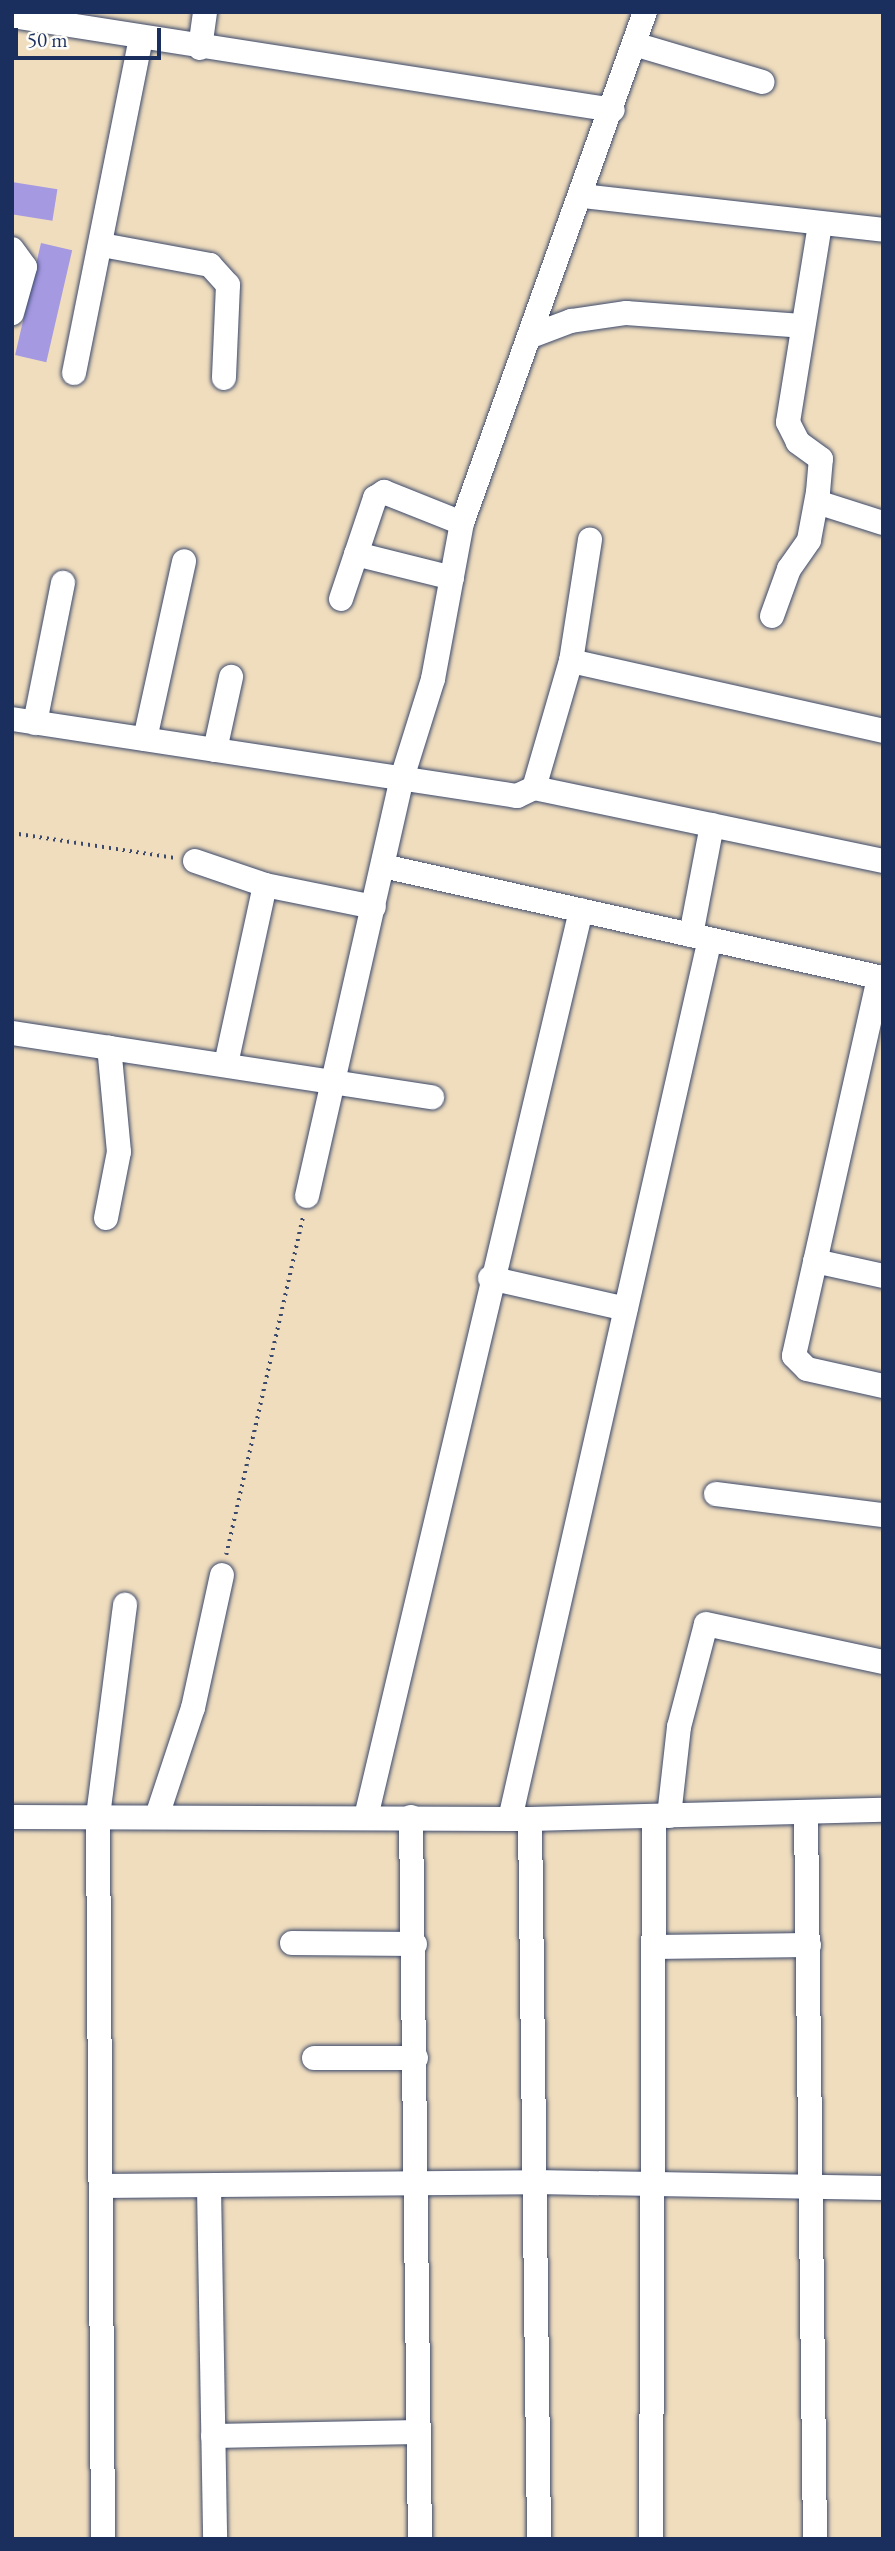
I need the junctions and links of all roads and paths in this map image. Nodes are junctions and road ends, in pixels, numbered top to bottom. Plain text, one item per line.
1 (205, 12) edge
2 (645, 12) edge
3 (12, 16) edge
4 (82, 20) edge
5 (141, 39) junction
6 (634, 44) junction
7 (200, 48) junction
8 (762, 82) dead end
9 (614, 110) junction
10 (582, 196) junction
11 (820, 224) junction
12 (883, 230) edge
13 (102, 245) junction
14 (12, 249) edge
15 (12, 313) edge
16 (802, 326) junction
17 (531, 336) junction
18 (74, 373) dead end
19 (225, 378) dead end
20 (817, 502) junction
21 (462, 523) junction
22 (883, 523) edge
23 (590, 539) dead end
24 (356, 554) junction
25 (184, 561) dead end
26 (452, 578) junction
27 (63, 583) dead end
28 (341, 599) dead end
29 (772, 616) dead end
30 (571, 661) junction
31 (230, 677) dead end
32 (24, 721) edge
33 (883, 731) edge
34 (145, 739) junction
35 (215, 750) junction
36 (402, 778) junction
37 (534, 788) junction
38 (712, 825) junction
39 (12, 833) edge
40 (195, 861) joint
41 (883, 862) edge
42 (383, 866) junction
43 (265, 885) junction
44 (374, 907) junction
45 (580, 910) junction
46 (700, 937) junction
47 (881, 978) edge
48 (12, 1033) edge
49 (109, 1047) junction
50 (226, 1064) junction
51 (332, 1079) junction
52 (432, 1097) dead end
53 (307, 1196) joint
54 (106, 1219) dead end
55 (815, 1261) junction
56 (883, 1276) edge
57 (490, 1278) junction
58 (626, 1309) junction
59 (883, 1385) edge
60 (716, 1494) dead end
61 (883, 1515) edge
62 (222, 1575) joint
63 (125, 1605) dead end
64 (883, 1662) edge
65 (883, 1810) edge
66 (806, 1814) junction
67 (98, 1816) junction
68 (158, 1816) junction
69 (12, 1817) edge
70 (366, 1817) junction
71 (411, 1817) junction
72 (661, 1817) junction
73 (520, 1819) junction
74 (292, 1943) dead end
75 (415, 1944) junction
76 (809, 1945) junction
77 (654, 1947) junction
78 (314, 2058) dead end
79 (416, 2058) junction
80 (535, 2182) junction
81 (417, 2183) junction
82 (654, 2184) junction
83 (101, 2186) junction
84 (209, 2187) junction
85 (814, 2188) junction
86 (883, 2188) edge
87 (419, 2432) junction
88 (214, 2436) junction
89 (103, 2539) edge
90 (215, 2539) edge
91 (420, 2539) edge
92 (539, 2539) edge
93 (651, 2539) edge
94 (815, 2539) edge

1 - 7 street
2 - 6 street
3 - 4 street
4 - 5 street
5 - 7 street
5 - 13 street
6 - 8 street
6 - 9 street
7 - 9 street
9 - 10 street
10 - 11 street
10 - 17 street
11 - 12 street
11 - 16 street
13 - 18 street
13 - 19 street
14 - 15 street
16 - 17 street
16 - 20 street
17 - 21 street
20 - 22 street
20 - 29 street
21 - 24 street
21 - 26 street
23 - 30 street
24 - 26 street
24 - 28 street
25 - 34 street
26 - 36 street
27 - 32 street
30 - 33 street
30 - 37 street
31 - 35 street
32 - 34 street
34 - 35 street
35 - 36 street
36 - 37 street
36 - 42 street
37 - 38 street
38 - 41 street
38 - 46 street
39 - 40 path
40 - 43 street
42 - 44 street
42 - 45 street
43 - 44 street
43 - 50 street
44 - 51 street
45 - 46 street
45 - 57 street
46 - 47 street
46 - 58 street
47 - 55 street
48 - 49 street
49 - 50 street
49 - 54 street
50 - 51 street
51 - 52 street
51 - 53 street
53 - 62 path
55 - 56 street
55 - 59 street
57 - 58 street
57 - 70 street
58 - 73 street
60 - 61 street
62 - 68 street
63 - 67 street
64 - 72 street
65 - 66 street
66 - 72 street
66 - 76 street
67 - 68 street
67 - 69 street
67 - 83 street
68 - 70 street
70 - 71 street
71 - 73 street
71 - 75 street
72 - 73 street
72 - 77 street
73 - 80 street
74 - 75 street
75 - 79 street
76 - 77 street
76 - 85 street
77 - 82 street
78 - 79 street
79 - 81 street
80 - 81 street
80 - 82 street
80 - 92 street
81 - 84 street
81 - 87 street
82 - 85 street
82 - 93 street
83 - 84 street
83 - 89 street
84 - 88 street
85 - 86 street
85 - 94 street
87 - 88 street
87 - 91 street
88 - 90 street

